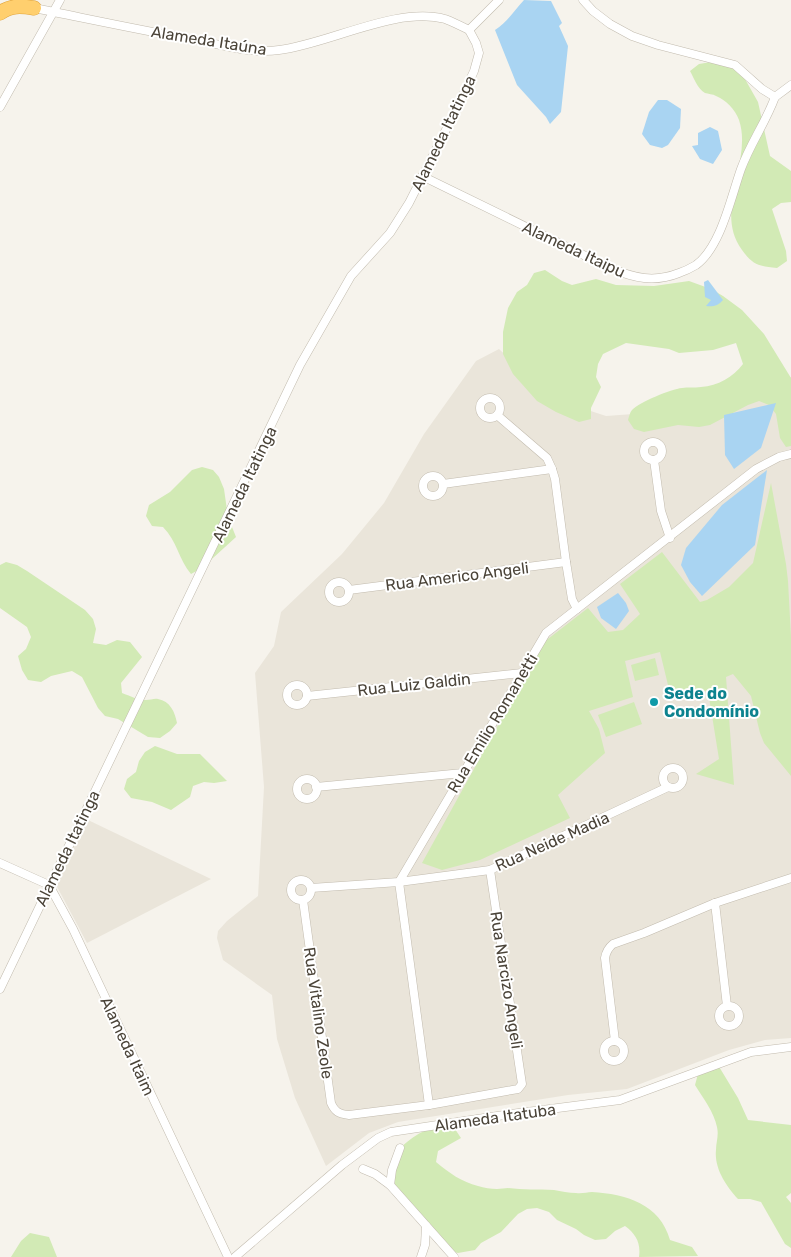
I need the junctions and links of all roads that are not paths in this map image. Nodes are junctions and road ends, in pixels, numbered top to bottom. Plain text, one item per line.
1 (60, 0) edge
2 (499, 0) edge
3 (583, 0) edge
4 (28, 4) edge
5 (54, 12) junction
6 (0, 13) edge
7 (469, 30) junction
8 (791, 86) edge
9 (775, 97) junction
10 (0, 107) edge
11 (422, 176) junction
12 (497, 415) dead end
13 (791, 454) edge
14 (654, 460) dead end
15 (552, 469) junction
16 (443, 484) dead end
17 (670, 538) junction
18 (566, 562) junction
19 (348, 590) dead end
20 (577, 610) junction
21 (522, 673) junction
22 (307, 696) dead end
23 (462, 773) junction
24 (316, 787) dead end
25 (668, 787) dead end
26 (0, 862) edge
27 (490, 870) junction
28 (791, 878) edge
29 (399, 882) junction
30 (49, 885) junction
31 (311, 888) junction
32 (302, 900) junction
33 (715, 903) junction
34 (0, 989) edge
35 (726, 1006) dead end
36 (615, 1041) dead end
37 (791, 1047) edge
38 (429, 1105) junction
39 (400, 1148) dead end
40 (363, 1169) dead end
41 (390, 1185) junction
42 (426, 1226) junction
43 (228, 1257) edge
44 (235, 1257) edge
45 (421, 1257) edge
46 (454, 1257) edge

1 - 5 street
2 - 7 street
3 - 9 street
4 - 5 street, Alameda Itaúna
4 - 6 highway
5 - 7 street, Alameda Itaúna
5 - 10 street
7 - 11 street, Alameda Itatinga
8 - 9 street
9 - 11 street, Alameda Itaipu
11 - 30 street, Alameda Itatinga
12 - 15 street
13 - 17 street, Rua Emilio Romanetti
14 - 17 street
15 - 16 street
15 - 18 street
17 - 20 street, Rua Emilio Romanetti
18 - 19 street, Rua Americo Angeli
18 - 20 street
20 - 21 street, Rua Emilio Romanetti
21 - 22 street, Rua Luiz Galdin
21 - 23 street, Rua Emilio Romanetti
23 - 24 street
23 - 29 street, Rua Emilio Romanetti
25 - 27 street, Rua Neide Madia
26 - 30 street
27 - 29 street, Rua Neide Madia
27 - 38 street, Rua Narcizo Angeli
28 - 33 street
29 - 31 street, Rua Neide Madia
29 - 38 street
30 - 34 street, Alameda Itatinga
30 - 43 street, Alameda Itaim
31 - 32 street
31 - 32 street, Rua Vitalino Zeole
32 - 38 street, Rua Vitalino Zeole
33 - 35 street
33 - 36 street
37 - 44 street, Alameda Itatuba
39 - 41 street
40 - 41 street
41 - 42 street
42 - 45 street
42 - 46 street

